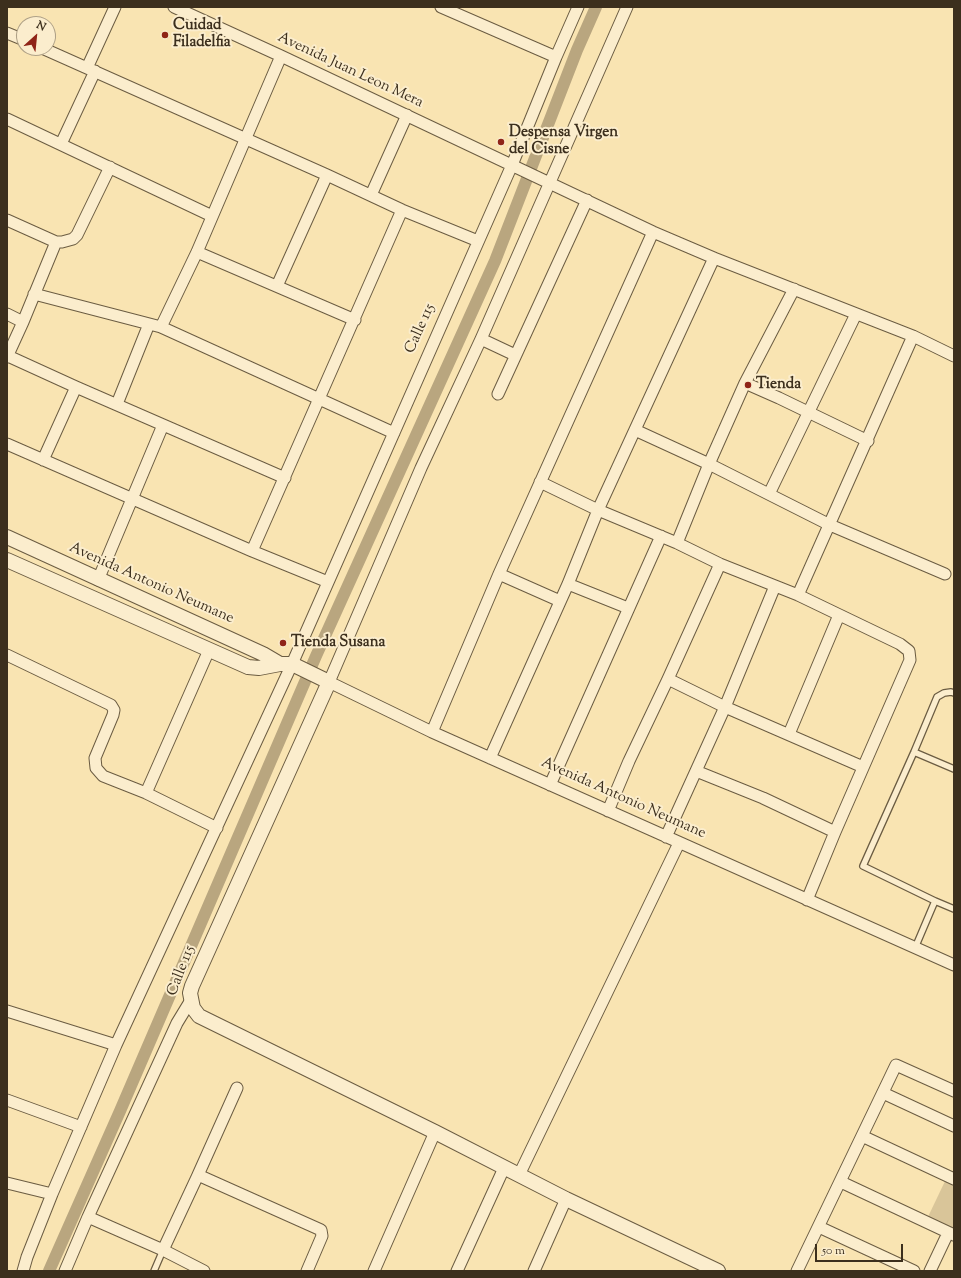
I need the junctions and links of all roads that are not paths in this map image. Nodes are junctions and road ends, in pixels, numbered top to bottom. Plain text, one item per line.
1 (115, 7) edge
2 (174, 7) edge
3 (441, 7) edge
4 (578, 7) edge
5 (627, 7) edge
6 (187, 10) edge
7 (56, 54) edge
8 (281, 56) junction
9 (556, 57) junction
10 (91, 70) junction
11 (407, 115) junction
12 (7, 119) edge
13 (246, 139) junction
14 (61, 144) junction
15 (110, 167) junction
16 (517, 168) junction
17 (328, 175) junction
18 (547, 182) junction
19 (372, 195) junction
20 (587, 200) junction
21 (402, 210) junction
22 (212, 216) junction
23 (7, 220) edge
24 (653, 232) junction
25 (478, 241) junction
26 (56, 242) junction
27 (197, 252) junction
28 (714, 258) junction
29 (277, 286) junction
30 (794, 289) junction
31 (34, 294) junction
32 (7, 314) edge
33 (856, 314) junction
34 (355, 320) junction
35 (23, 322) junction
36 (149, 324) junction
37 (161, 328) junction
38 (913, 336) junction
39 (481, 340) junction
40 (515, 355) junction
41 (7, 356) edge
42 (954, 356) edge
43 (745, 383) junction
44 (76, 387) junction
45 (498, 394) dead end
46 (320, 399) junction
47 (116, 404) junction
48 (809, 412) junction
49 (163, 425) junction
50 (636, 430) junction
51 (394, 433) junction
52 (868, 441) junction
53 (7, 444) edge
54 (43, 460) junction
55 (709, 464) junction
56 (285, 478) junction
57 (540, 482) junction
58 (769, 494) junction
59 (132, 498) junction
60 (598, 510) junction
61 (830, 524) junction
62 (662, 536) junction
63 (7, 537) edge
64 (677, 542) junction
65 (252, 551) junction
66 (7, 560) edge
67 (720, 564) junction
68 (500, 574) junction
69 (945, 574) dead end
70 (98, 580) junction
71 (328, 582) junction
72 (568, 584) junction
73 (775, 586) junction
74 (798, 595) junction
75 (560, 601) junction
76 (628, 608) junction
77 (839, 615) junction
78 (209, 650) junction
79 (7, 655) edge
80 (290, 665) junction
81 (668, 679) junction
82 (326, 681) junction
83 (954, 693) edge
84 (725, 707) junction
85 (432, 732) junction
86 (789, 734) junction
87 (914, 752) junction
88 (490, 758) junction
89 (863, 767) junction
90 (954, 769) edge
91 (696, 771) junction
92 (550, 785) junction
93 (146, 793) junction
94 (608, 811) junction
95 (217, 828) junction
96 (835, 832) junction
97 (666, 837) junction
98 (679, 843) junction
99 (807, 900) junction
100 (935, 901) junction
101 (954, 909) edge
102 (915, 948) junction
103 (954, 965) edge
104 (191, 1000) junction
105 (7, 1011) edge
106 (116, 1045) junction
107 (237, 1088) dead end
108 (954, 1091) edge
109 (883, 1093) junction
110 (7, 1100) edge
111 (954, 1126) edge
112 (81, 1127) junction
113 (435, 1132) junction
114 (862, 1136) junction
115 (504, 1168) junction
116 (198, 1175) junction
117 (519, 1176) junction
118 (954, 1179) edge
119 (841, 1182) junction
120 (7, 1183) edge
121 (52, 1194) junction
122 (566, 1199) junction
123 (88, 1217) junction
124 (819, 1227) junction
125 (951, 1234) edge
126 (163, 1250) junction
127 (714, 1270) edge
128 (23, 1271) edge
129 (65, 1271) edge
130 (154, 1271) edge
131 (204, 1271) edge
132 (307, 1271) edge
133 (374, 1271) edge
134 (457, 1271) edge
135 (534, 1271) edge
136 (797, 1271) edge
137 (914, 1271) edge
138 (930, 1271) edge

1 - 10 street
2 - 6 street, Avenida Juan Leon Mera
3 - 9 street
4 - 9 street, Calle 115
5 - 18 street
6 - 8 street, Avenida Juan Leon Mera
7 - 10 street
8 - 11 street, Avenida Juan Leon Mera
8 - 13 street
9 - 16 street, Calle 115
10 - 13 street
10 - 14 street
11 - 16 street, Avenida Juan Leon Mera
11 - 19 street
12 - 14 street
13 - 17 street
13 - 22 street
14 - 15 street
15 - 22 street
15 - 26 street
16 - 18 street, Avenida Juan Leon Mera
16 - 25 street, Calle 115
17 - 19 street
17 - 29 street
18 - 20 street, Avenida Juan Leon Mera
18 - 39 street
19 - 21 street
20 - 24 street, Avenida Juan Leon Mera
20 - 40 street
21 - 25 street
21 - 34 street
22 - 27 street
23 - 26 street
24 - 28 street, Avenida Juan Leon Mera
24 - 57 street
25 - 51 street, Calle 115
26 - 31 street
27 - 29 street
27 - 37 street
28 - 30 street, Avenida Juan Leon Mera
28 - 50 street
29 - 34 street
30 - 33 street, Avenida Juan Leon Mera
30 - 43 street
31 - 35 street
31 - 36 street
32 - 35 street
33 - 38 street, Avenida Juan Leon Mera
33 - 48 street
34 - 46 street
35 - 41 street
36 - 37 street
36 - 47 street
37 - 46 street
38 - 42 street, Avenida Juan Leon Mera
38 - 52 street
39 - 40 street
39 - 82 street
40 - 45 street
41 - 44 street
43 - 48 street
43 - 55 street
44 - 47 street
44 - 54 street
46 - 51 street
46 - 56 street
47 - 49 street
48 - 52 street
48 - 58 street
49 - 56 street
49 - 59 street
50 - 55 street
50 - 60 street
51 - 71 street, Calle 115
52 - 61 street
53 - 54 street
54 - 59 street
55 - 58 street
55 - 64 street
56 - 65 street
57 - 60 street
57 - 68 street
58 - 61 street
59 - 65 street
59 - 70 street
60 - 62 street
60 - 72 street
61 - 69 street
61 - 74 street
62 - 64 street
62 - 76 street
63 - 70 street, Avenida Antonio Neumane
64 - 67 street
65 - 71 street
66 - 78 street
67 - 73 street
67 - 81 street
68 - 75 street
68 - 85 street
70 - 80 street, Avenida Antonio Neumane
71 - 80 street, Calle 115
72 - 75 street
72 - 76 street
73 - 74 street
73 - 84 street
74 - 77 street
75 - 88 street
76 - 92 street
77 - 86 street
77 - 89 street
78 - 80 street
78 - 93 street
79 - 93 street
80 - 82 street, Avenida Antonio Neumane
80 - 95 street, Calle 115
81 - 84 street
81 - 94 street
82 - 85 street, Avenida Antonio Neumane
82 - 104 street, Calle 115
83 - 87 lane
84 - 86 street
84 - 91 street
85 - 88 street, Avenida Antonio Neumane
86 - 89 street
87 - 90 lane
87 - 100 lane
88 - 92 street, Avenida Antonio Neumane
89 - 96 street
91 - 96 street
91 - 97 street
92 - 94 street, Avenida Antonio Neumane
93 - 95 street
94 - 97 street, Avenida Antonio Neumane
95 - 106 street, Calle 115
96 - 99 street
97 - 98 street, Avenida Antonio Neumane
98 - 99 street, Avenida Antonio Neumane
98 - 117 street
99 - 102 street, Avenida Antonio Neumane
100 - 101 lane
100 - 102 lane
102 - 103 street, Avenida Antonio Neumane
104 - 113 street
104 - 123 street, Calle 115
105 - 106 street
106 - 112 street, Calle 115
107 - 116 street
108 - 109 street
109 - 111 street
109 - 114 street
110 - 112 street
112 - 121 street, Calle 115
113 - 115 street
113 - 133 street
114 - 118 street
114 - 119 street
115 - 117 street
115 - 134 street
116 - 126 street
116 - 132 street
117 - 122 street
119 - 124 street
119 - 125 street
120 - 121 street
121 - 128 street, Calle 115
122 - 127 street
122 - 135 street
123 - 126 street
123 - 129 street, Calle 115
124 - 136 street
124 - 137 street
125 - 138 street
126 - 130 lane
126 - 131 street

